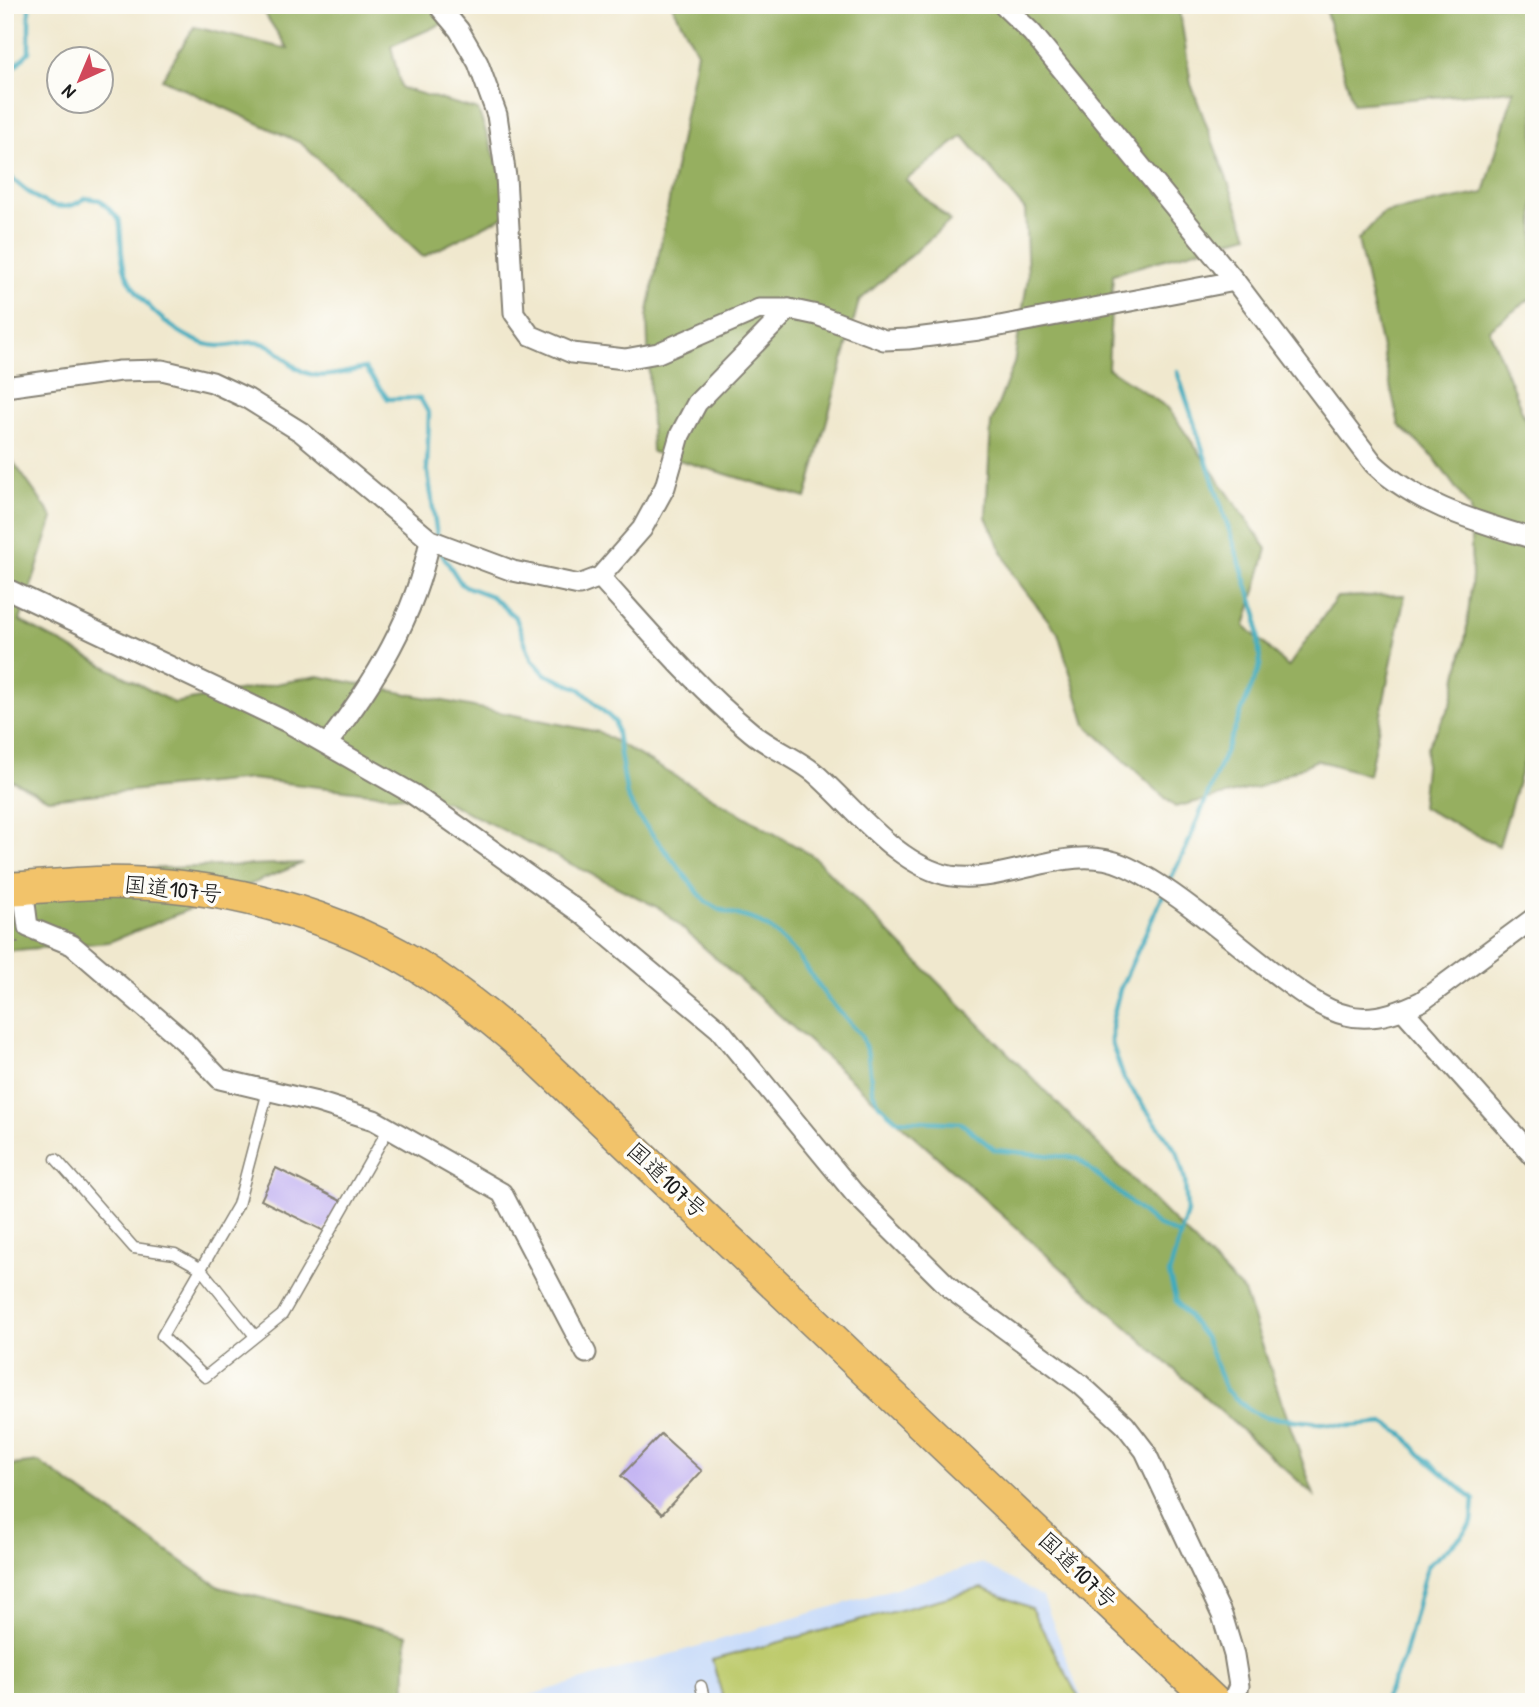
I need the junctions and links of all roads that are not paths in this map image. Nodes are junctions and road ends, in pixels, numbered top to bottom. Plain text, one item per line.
1 (438, 5) edge
2 (1003, 5) edge
3 (1235, 281) junction
4 (789, 309) junction
5 (5, 387) edge
6 (1534, 539) edge
7 (430, 540) junction
8 (600, 577) junction
9 (5, 589) edge
10 (327, 744) junction
11 (14, 889) edge
12 (1534, 918) edge
13 (1404, 1010) junction
14 (268, 1091) junction
15 (389, 1128) junction
16 (1534, 1157) edge
17 (56, 1159) dead end
18 (200, 1268) junction
19 (255, 1336) junction
20 (586, 1353) dead end
21 (701, 1686) dead end
22 (705, 1702) edge
23 (1214, 1702) edge
24 (1232, 1702) edge

1 - 4 street
2 - 3 street
3 - 4 street
3 - 6 street
4 - 8 street
5 - 7 street
7 - 8 street
7 - 10 street
8 - 13 street
9 - 10 street
10 - 24 street
11 - 14 street
11 - 23 highway, 国道107号
12 - 13 street
13 - 16 street
14 - 15 street
14 - 18 lane
15 - 19 lane
15 - 20 street
17 - 18 lane
18 - 19 lane
18 - 19 lane
21 - 22 lane

